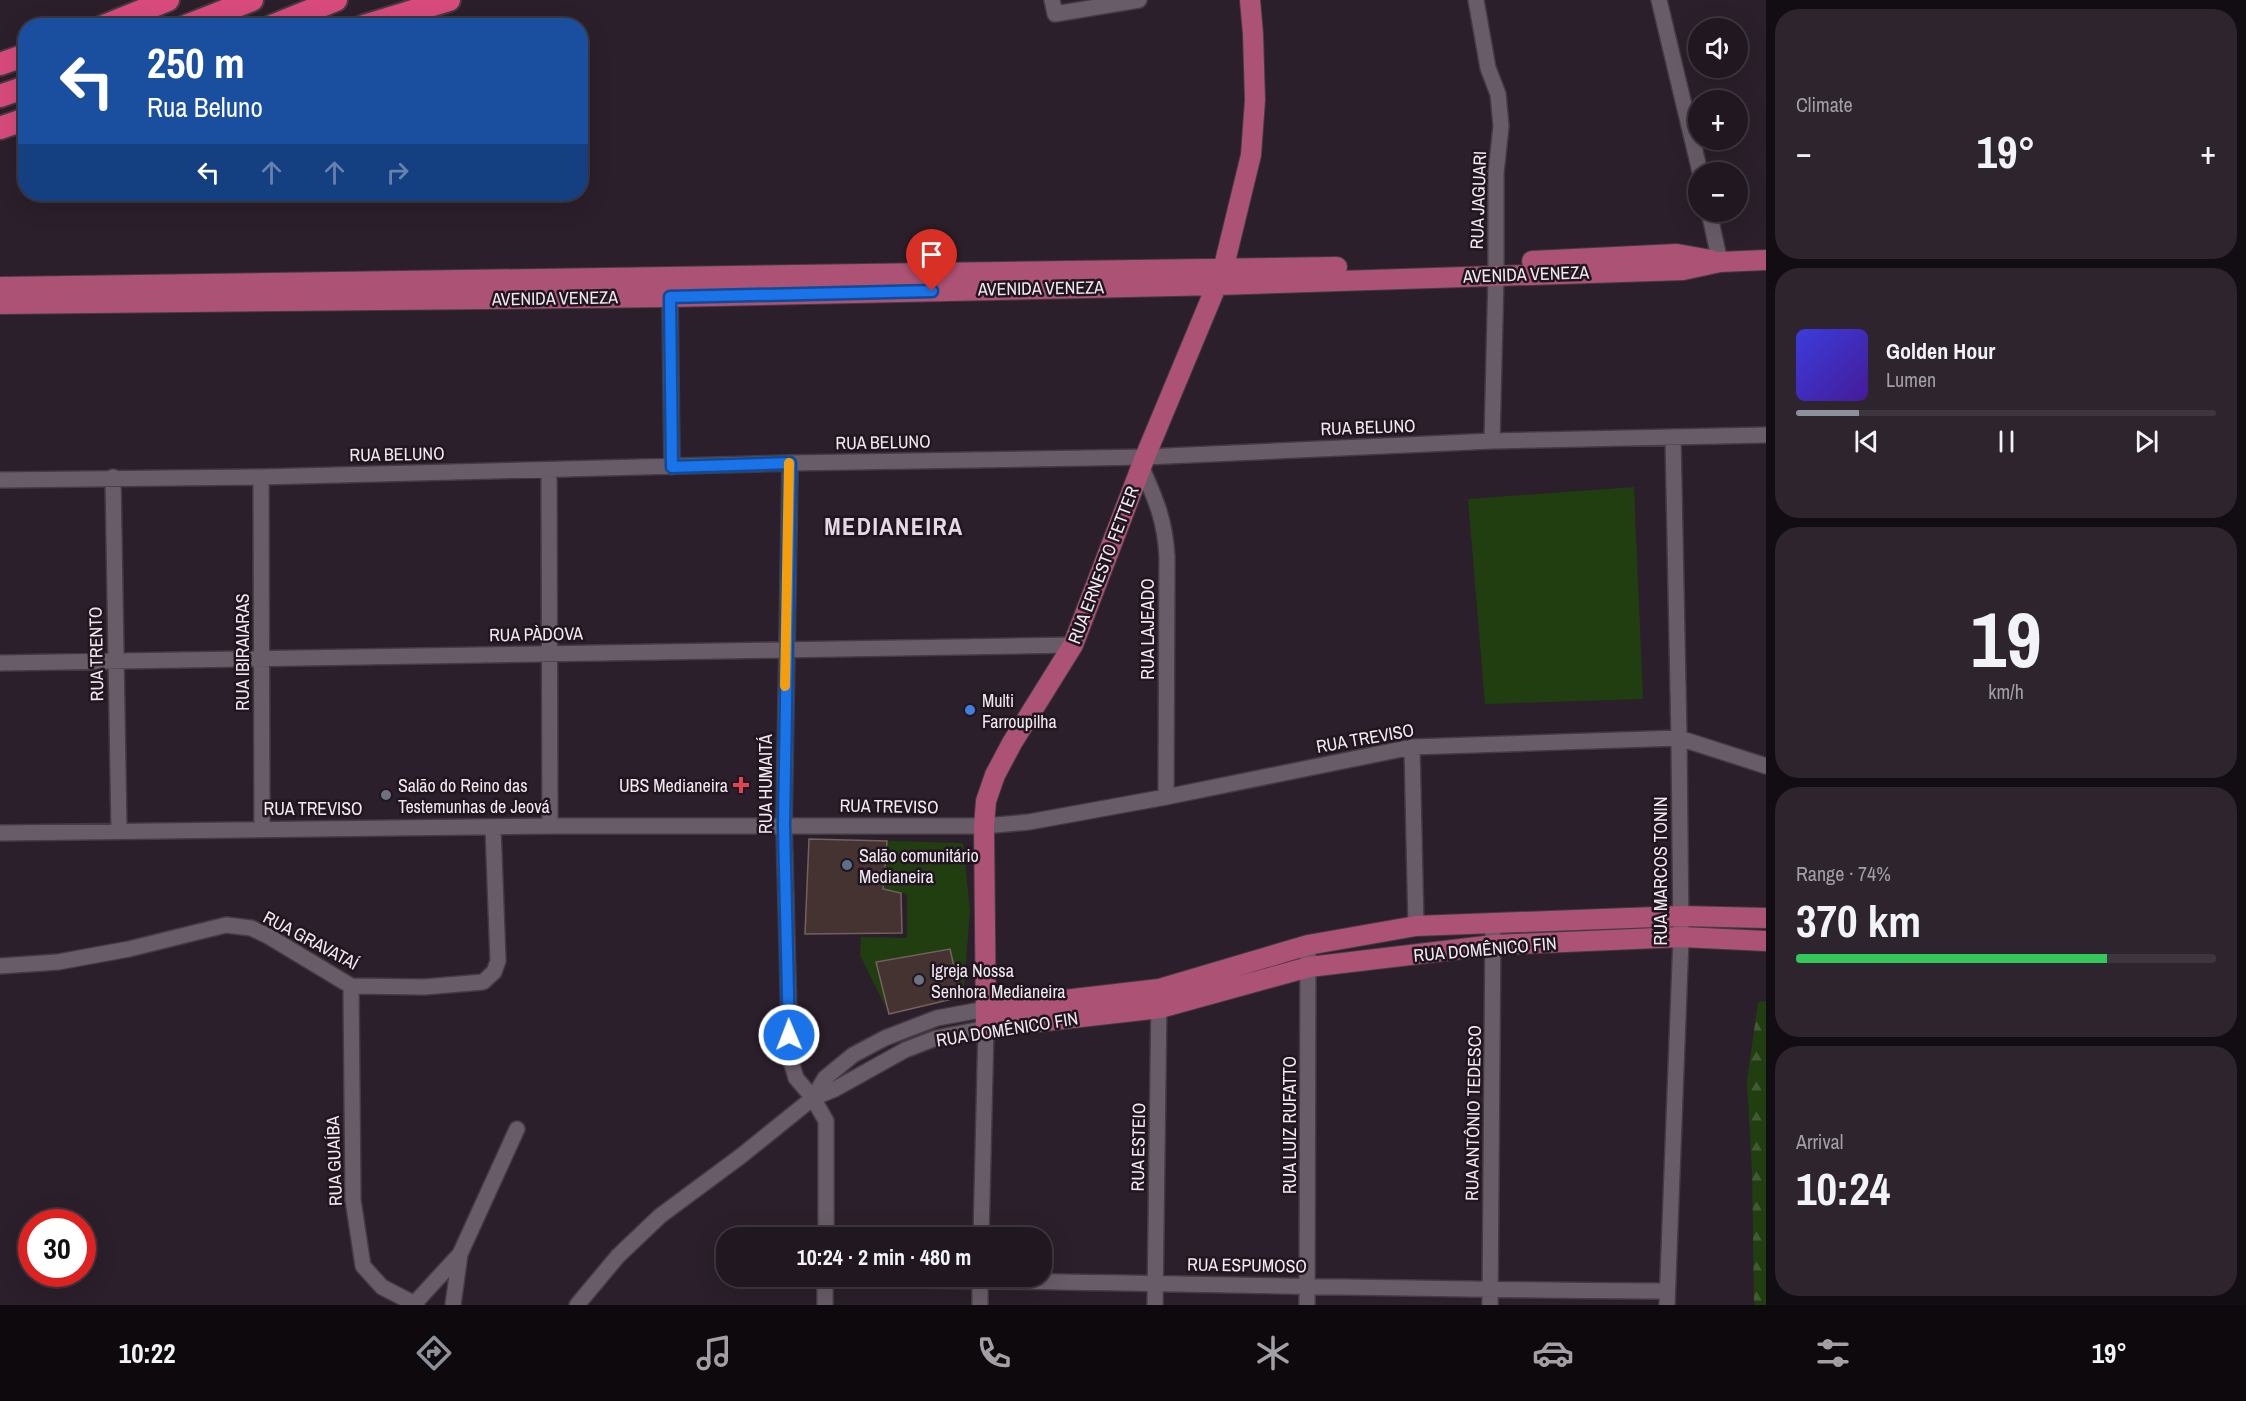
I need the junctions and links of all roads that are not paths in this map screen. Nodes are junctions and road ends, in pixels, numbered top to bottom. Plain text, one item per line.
1 (168, 0) edge
2 (252, 0) edge
3 (336, 0) edge
4 (450, 0) edge
5 (1139, 0) edge
6 (1250, 0) edge
7 (1476, 0) edge
8 (1659, 0) edge
9 (1054, 7) edge
10 (124, 18) edge
11 (206, 18) edge
12 (292, 18) edge
13 (390, 18) edge
14 (18, 58) edge
15 (0, 64) edge
16 (18, 90) edge
17 (0, 96) edge
18 (18, 121) edge
19 (0, 128) edge
20 (1698, 162) edge
21 (1711, 222) edge
22 (1766, 260) edge
23 (1720, 262) junction
24 (1496, 268) junction
25 (1220, 277) junction
26 (0, 287) edge
27 (579, 288) junction
28 (34, 295) junction
29 (670, 297) junction
30 (0, 303) edge
31 (1766, 435) edge
32 (1673, 437) junction
33 (1492, 441) junction
34 (1143, 462) junction
35 (790, 463) junction
36 (672, 467) junction
37 (549, 470) junction
38 (113, 477) junction
39 (261, 477) junction
40 (0, 480) edge
41 (1073, 645) junction
42 (786, 648) junction
43 (551, 653) junction
44 (261, 659) junction
45 (116, 661) junction
46 (0, 663) edge
47 (1679, 738) junction
48 (1412, 747) junction
49 (1766, 766) edge
50 (1166, 797) junction
51 (784, 825) junction
52 (550, 826) junction
53 (984, 826) junction
54 (493, 827) junction
55 (262, 828) junction
56 (119, 831) junction
57 (0, 833) edge
58 (1681, 916) junction
59 (1766, 918) edge
60 (1493, 921) junction
61 (1416, 926) junction
62 (1681, 938) junction
63 (1766, 941) edge
64 (1308, 945) junction
65 (1494, 945) junction
66 (0, 966) edge
67 (1309, 967) junction
68 (351, 986) junction
69 (1159, 998) junction
70 (986, 1019) junction
71 (813, 1098) junction
72 (517, 1129) dead end
73 (826, 1227) edge
74 (981, 1227) edge
75 (460, 1254) junction
76 (1052, 1280) edge
77 (1156, 1283) junction
78 (1307, 1285) junction
79 (825, 1287) edge
80 (980, 1287) edge
81 (1490, 1298) edge
82 (1667, 1298) edge
83 (416, 1304) edge
84 (453, 1305) edge
85 (577, 1305) edge
86 (825, 1305) edge
87 (980, 1305) edge
88 (1155, 1305) edge
89 (1307, 1305) edge

1 - 10 highway
2 - 11 highway
3 - 12 highway
4 - 13 highway
5 - 9 street
6 - 25 main road, RUA ERNESTO FETTER
7 - 24 street, RUA JAGUARI
8 - 20 street
14 - 15 highway
16 - 17 highway
18 - 19 highway
21 - 23 street
22 - 23 main road, AVENIDA VENEZA
23 - 24 main road, AVENIDA VENEZA
24 - 25 main road, AVENIDA VENEZA
24 - 33 street, RUA JAGUARI
25 - 27 main road, AVENIDA VENEZA
25 - 29 main road, AVENIDA VENEZA
25 - 34 main road, RUA ERNESTO FETTER
26 - 28 main road, AVENIDA VENEZA
27 - 28 main road, AVENIDA VENEZA
27 - 29 main road, AVENIDA VENEZA
28 - 30 main road, AVENIDA VENEZA
29 - 36 street
31 - 32 street, RUA BELUNO
32 - 33 street, RUA BELUNO
32 - 47 street, RUA MARCOS TONIN
33 - 34 street, RUA BELUNO
34 - 35 street, RUA BELUNO
34 - 41 main road, RUA ERNESTO FETTER
34 - 50 street, RUA LAJEADO
35 - 36 street, RUA BELUNO
35 - 42 street, RUA HUMAITÁ
36 - 37 street, RUA BELUNO
37 - 39 street, RUA BELUNO
37 - 43 street
38 - 39 street, RUA BELUNO
38 - 40 street, RUA BELUNO
38 - 45 street, RUA TRENTO
39 - 44 street, RUA IBIRAIARAS
41 - 42 street, RUA PÀDOVA
41 - 53 main road, RUA ERNESTO FETTER
42 - 43 street, RUA PÀDOVA
42 - 51 street, RUA HUMAITÁ
43 - 44 street, RUA PÀDOVA
43 - 52 street
44 - 45 street, RUA PÀDOVA
44 - 55 street, RUA IBIRAIARAS
45 - 46 street, RUA PÀDOVA
45 - 56 street, RUA TRENTO
47 - 48 street, RUA TREVISO
47 - 49 street, RUA TREVISO
47 - 58 street, RUA MARCOS TONIN
48 - 50 street, RUA TREVISO
48 - 61 street
50 - 53 street, RUA TREVISO
51 - 52 street, RUA TREVISO
51 - 53 street, RUA TREVISO
51 - 71 street, RUA HUMAITÁ
52 - 54 street, RUA TREVISO
53 - 70 main road, RUA ERNESTO FETTER
54 - 55 street, RUA TREVISO
54 - 68 street, RUA GRAVATAÍ
55 - 56 street, RUA TREVISO
56 - 57 street, RUA TREVISO
58 - 59 main road, RUA DOMÊNICO FIN
58 - 60 main road, RUA DOMÊNICO FIN
58 - 62 street, RUA MARCOS TONIN
60 - 61 main road, RUA DOMÊNICO FIN
60 - 65 street, RUA ANTÔNIO TEDESCO
61 - 64 main road, RUA DOMÊNICO FIN
62 - 63 main road, RUA DOMÊNICO FIN
62 - 65 main road, RUA DOMÊNICO FIN
62 - 82 street, RUA MARCOS TONIN
64 - 67 street, RUA LUIZ RUFATTO
64 - 69 main road, RUA DOMÊNICO FIN
65 - 67 main road, RUA DOMÊNICO FIN
65 - 81 street, RUA ANTÔNIO TEDESCO
66 - 68 street, RUA GRAVATAÍ
67 - 69 main road, RUA DOMÊNICO FIN
67 - 78 street, RUA LUIZ RUFATTO
68 - 83 street, RUA GUAÍBA
69 - 70 main road, RUA DOMÊNICO FIN
69 - 77 street, RUA ESTEIO
70 - 71 street, RUA DOMÊNICO FIN
70 - 71 street, RUA DOMÊNICO FIN
70 - 74 street, RUA ERNESTO FETTER
71 - 73 street, RUA HUMAITÁ
71 - 85 street
72 - 75 street
75 - 83 street
75 - 84 street
76 - 77 street, RUA ESPUMOSO
77 - 78 street, RUA ESPUMOSO
77 - 88 street, RUA ESTEIO
78 - 81 street, RUA ESPUMOSO
78 - 89 street, RUA LUIZ RUFATTO
79 - 86 street
80 - 87 street
81 - 82 street, RUA ESPUMOSO

